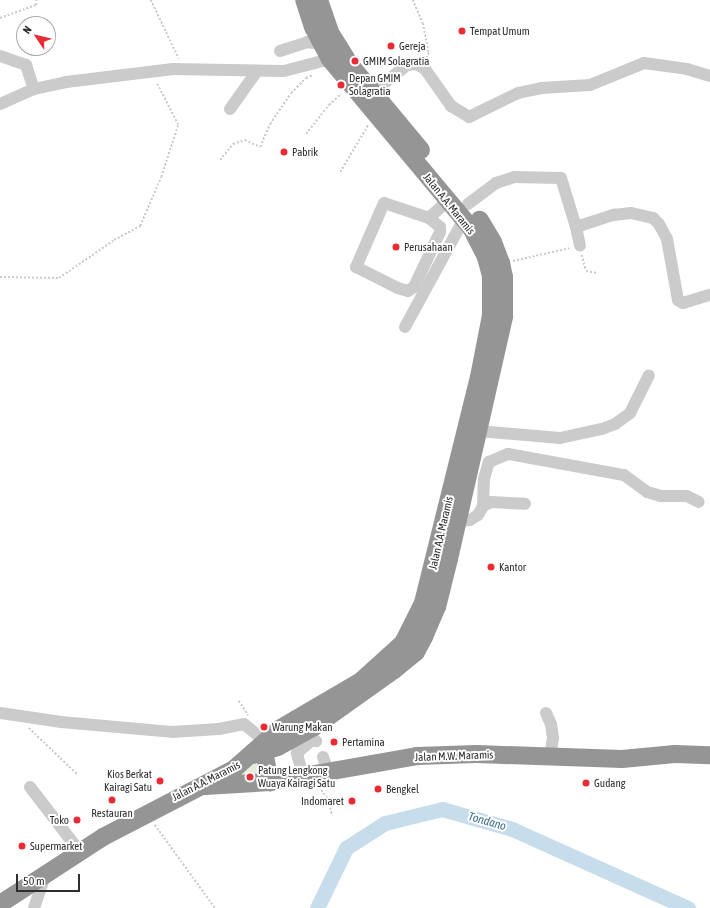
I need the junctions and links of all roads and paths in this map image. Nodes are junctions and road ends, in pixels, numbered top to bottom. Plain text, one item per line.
1 (36, 0) edge
2 (151, 0) edge
3 (304, 0) edge
4 (319, 0) edge
5 (413, 0) edge
6 (0, 18) edge
7 (321, 44) junction
8 (280, 51) dead end
9 (0, 56) edge
10 (325, 66) junction
11 (422, 66) junction
12 (184, 70) junction
13 (257, 71) junction
14 (151, 73) junction
15 (710, 76) edge
16 (351, 86) junction
17 (34, 89) junction
18 (373, 92) junction
19 (0, 104) edge
20 (230, 109) dead end
21 (376, 116) junction
22 (306, 134) dead end
23 (220, 160) dead end
24 (340, 172) dead end
25 (448, 200) junction
26 (466, 212) junction
27 (429, 218) junction
28 (576, 227) junction
29 (580, 246) junction
30 (502, 263) junction
31 (597, 273) dead end
32 (0, 277) edge
33 (710, 295) edge
34 (405, 327) dead end
35 (649, 375) dead end
36 (478, 431) junction
37 (699, 502) dead end
38 (525, 504) dead end
39 (483, 506) junction
40 (457, 521) junction
41 (447, 538) junction
42 (0, 713) edge
43 (546, 713) dead end
44 (16, 716) junction
45 (316, 741) dead end
46 (264, 748) junction
47 (710, 755) edge
48 (550, 757) junction
49 (316, 770) junction
50 (78, 775) dead end
51 (270, 782) junction
52 (200, 786) junction
53 (30, 787) dead end
54 (146, 813) junction
55 (332, 816) dead end
56 (80, 852) junction
57 (45, 876) junction
58 (0, 904) edge
59 (34, 908) edge
60 (215, 908) edge

1 - 6 path
2 - 12 path
3 - 7 highway, Jalan A.A. Maramis
4 - 18 highway
5 - 11 path
7 - 8 street
7 - 10 highway, Jalan A.A. Maramis
9 - 17 street
10 - 13 street
10 - 16 highway, Jalan A.A. Maramis
10 - 23 path
11 - 15 street
11 - 18 street
12 - 13 street
12 - 14 street
13 - 20 street
14 - 17 street
14 - 32 path
16 - 21 highway, Jalan A.A. Maramis
16 - 22 path
17 - 19 street
18 - 26 highway
21 - 24 path
21 - 25 highway, Jalan A.A. Maramis
25 - 26 highway, Jalan A.A. Maramis
25 - 27 street
26 - 28 street
26 - 30 highway
26 - 34 street
26 - 41 highway, Jalan A.A. Maramis
27 - 27 street
28 - 29 street
28 - 33 street
29 - 30 path
29 - 31 path
30 - 36 highway
35 - 36 street
36 - 40 highway
37 - 39 street
38 - 39 street
39 - 40 street
40 - 41 highway
41 - 46 highway, Jalan A.A. Maramis
42 - 44 street
43 - 48 street
44 - 46 street
44 - 50 path
45 - 49 street
46 - 51 highway
46 - 52 highway, Jalan A.A. Maramis
47 - 48 highway, Jalan M.W. Maramis
48 - 49 highway, Jalan M.W. Maramis
49 - 51 highway, Jalan M.W. Maramis
49 - 55 path
51 - 52 highway, Jalan M.W. Maramis
52 - 54 highway, Jalan A.A. Maramis
53 - 56 street
54 - 56 highway, Jalan A.A. Maramis
54 - 60 path
56 - 57 highway, Jalan A.A. Maramis
57 - 58 highway, Jalan A.A. Maramis
57 - 59 street

